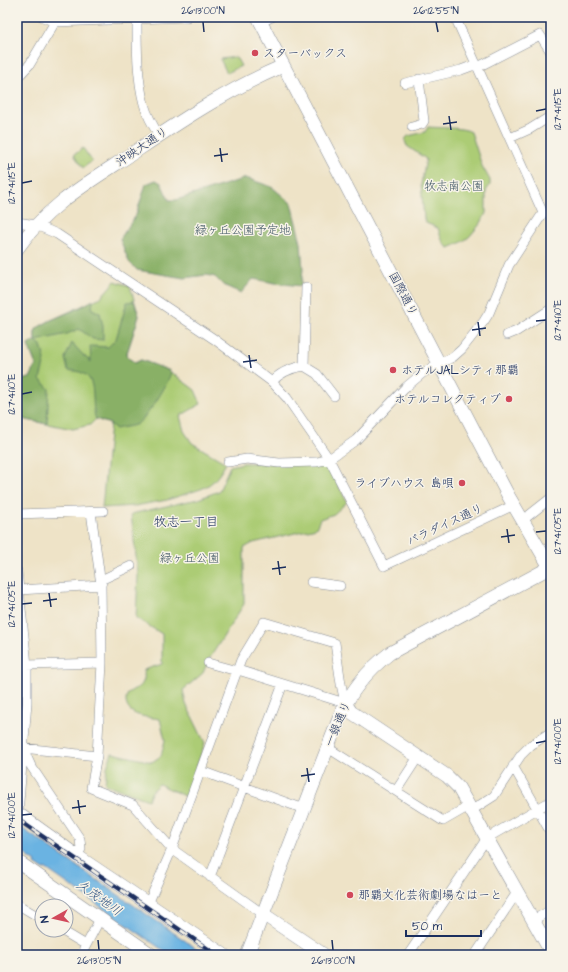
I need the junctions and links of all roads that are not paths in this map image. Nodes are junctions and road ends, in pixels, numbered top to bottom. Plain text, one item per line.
1 (43, 17) edge
2 (187, 17) edge
3 (455, 17) edge
4 (264, 19) edge
5 (137, 20) junction
6 (55, 22) junction
7 (551, 34) edge
8 (543, 39) junction
9 (551, 52) edge
10 (283, 66) junction
11 (478, 66) junction
12 (17, 78) edge
13 (419, 79) junction
14 (404, 83) dead end
15 (550, 119) edge
16 (412, 127) dead end
17 (159, 135) junction
18 (510, 138) junction
19 (547, 213) edge
20 (17, 222) edge
21 (36, 224) junction
22 (17, 249) edge
23 (306, 287) dead end
24 (551, 309) edge
25 (507, 336) dead end
26 (440, 364) junction
27 (304, 366) junction
28 (272, 382) junction
29 (334, 396) dead end
30 (329, 459) junction
31 (228, 462) dead end
32 (551, 498) edge
33 (514, 505) junction
34 (102, 511) dead end
35 (91, 512) junction
36 (17, 514) edge
37 (524, 520) junction
38 (131, 566) dead end
39 (551, 568) edge
40 (17, 571) edge
41 (311, 582) dead end
42 (101, 585) junction
43 (340, 586) dead end
44 (19, 590) junction
45 (208, 662) dead end
46 (102, 663) junction
47 (27, 664) junction
48 (237, 671) junction
49 (283, 684) junction
50 (345, 703) junction
51 (551, 732) edge
52 (23, 748) junction
53 (328, 748) junction
54 (97, 756) junction
55 (418, 757) junction
56 (513, 766) junction
57 (201, 771) junction
58 (244, 787) junction
59 (396, 791) junction
60 (551, 802) edge
61 (471, 808) junction
62 (304, 809) junction
63 (538, 809) junction
64 (18, 814) edge
65 (551, 833) edge
66 (487, 838) junction
67 (172, 850) junction
68 (77, 856) junction
69 (17, 861) edge
70 (210, 877) junction
71 (518, 891) junction
72 (17, 904) edge
73 (148, 904) junction
74 (551, 910) edge
75 (34, 914) edge
76 (263, 914) junction
77 (100, 919) junction
78 (533, 920) junction
79 (74, 938) edge
80 (86, 945) junction
81 (548, 952) edge
82 (80, 955) edge
83 (152, 955) edge
84 (224, 955) edge
85 (248, 955) edge
86 (324, 955) edge
87 (408, 955) edge
88 (475, 955) edge

1 - 6 street
2 - 5 street
3 - 11 street
4 - 10 street, 国際通り
5 - 6 street
5 - 17 street
6 - 12 street
7 - 8 street
8 - 9 street
8 - 11 street
10 - 17 street, 沖映大通り
10 - 26 street, 国際通り
11 - 13 street
11 - 18 street
13 - 14 street
13 - 16 street
15 - 18 street
17 - 21 street, 沖映大通り
18 - 19 street
19 - 26 street
20 - 21 street
21 - 22 street, 沖映大通り
21 - 28 street
23 - 27 street
24 - 25 street
26 - 30 street
26 - 33 street, 国際通り
27 - 28 street
27 - 29 street
28 - 30 street
30 - 31 street
30 - 33 street, パラダイス通り
32 - 37 street
33 - 37 street, 国際通り
34 - 35 street
35 - 36 street
35 - 42 street
37 - 39 street, 国際通り
38 - 42 street
39 - 50 street, 一銀通り
40 - 44 street
41 - 43 street
42 - 44 street
42 - 46 street
44 - 47 street
45 - 48 street
46 - 47 street
46 - 54 street
47 - 52 street
48 - 49 street
48 - 50 street
48 - 57 street
49 - 50 street
49 - 58 street
50 - 53 street, 一銀通り
50 - 55 street
51 - 56 street
52 - 54 street
52 - 64 street
52 - 68 street
53 - 59 street
53 - 62 street, 一銀通り
54 - 67 street
55 - 59 street
55 - 61 street
56 - 61 street
56 - 63 street
57 - 58 street
57 - 67 street
58 - 62 street
58 - 70 street
59 - 61 street
60 - 63 street
61 - 66 street
62 - 76 street, 一銀通り
63 - 65 street
63 - 66 street
64 - 68 street
66 - 71 street
66 - 87 street
67 - 70 street
67 - 73 street
68 - 73 street
69 - 77 street
70 - 76 street
71 - 78 street
71 - 88 street
72 - 75 street
73 - 84 street
74 - 78 street
76 - 85 street, 一銀通り
76 - 86 street
77 - 80 street
77 - 83 street
78 - 81 street
79 - 80 street
80 - 82 street

